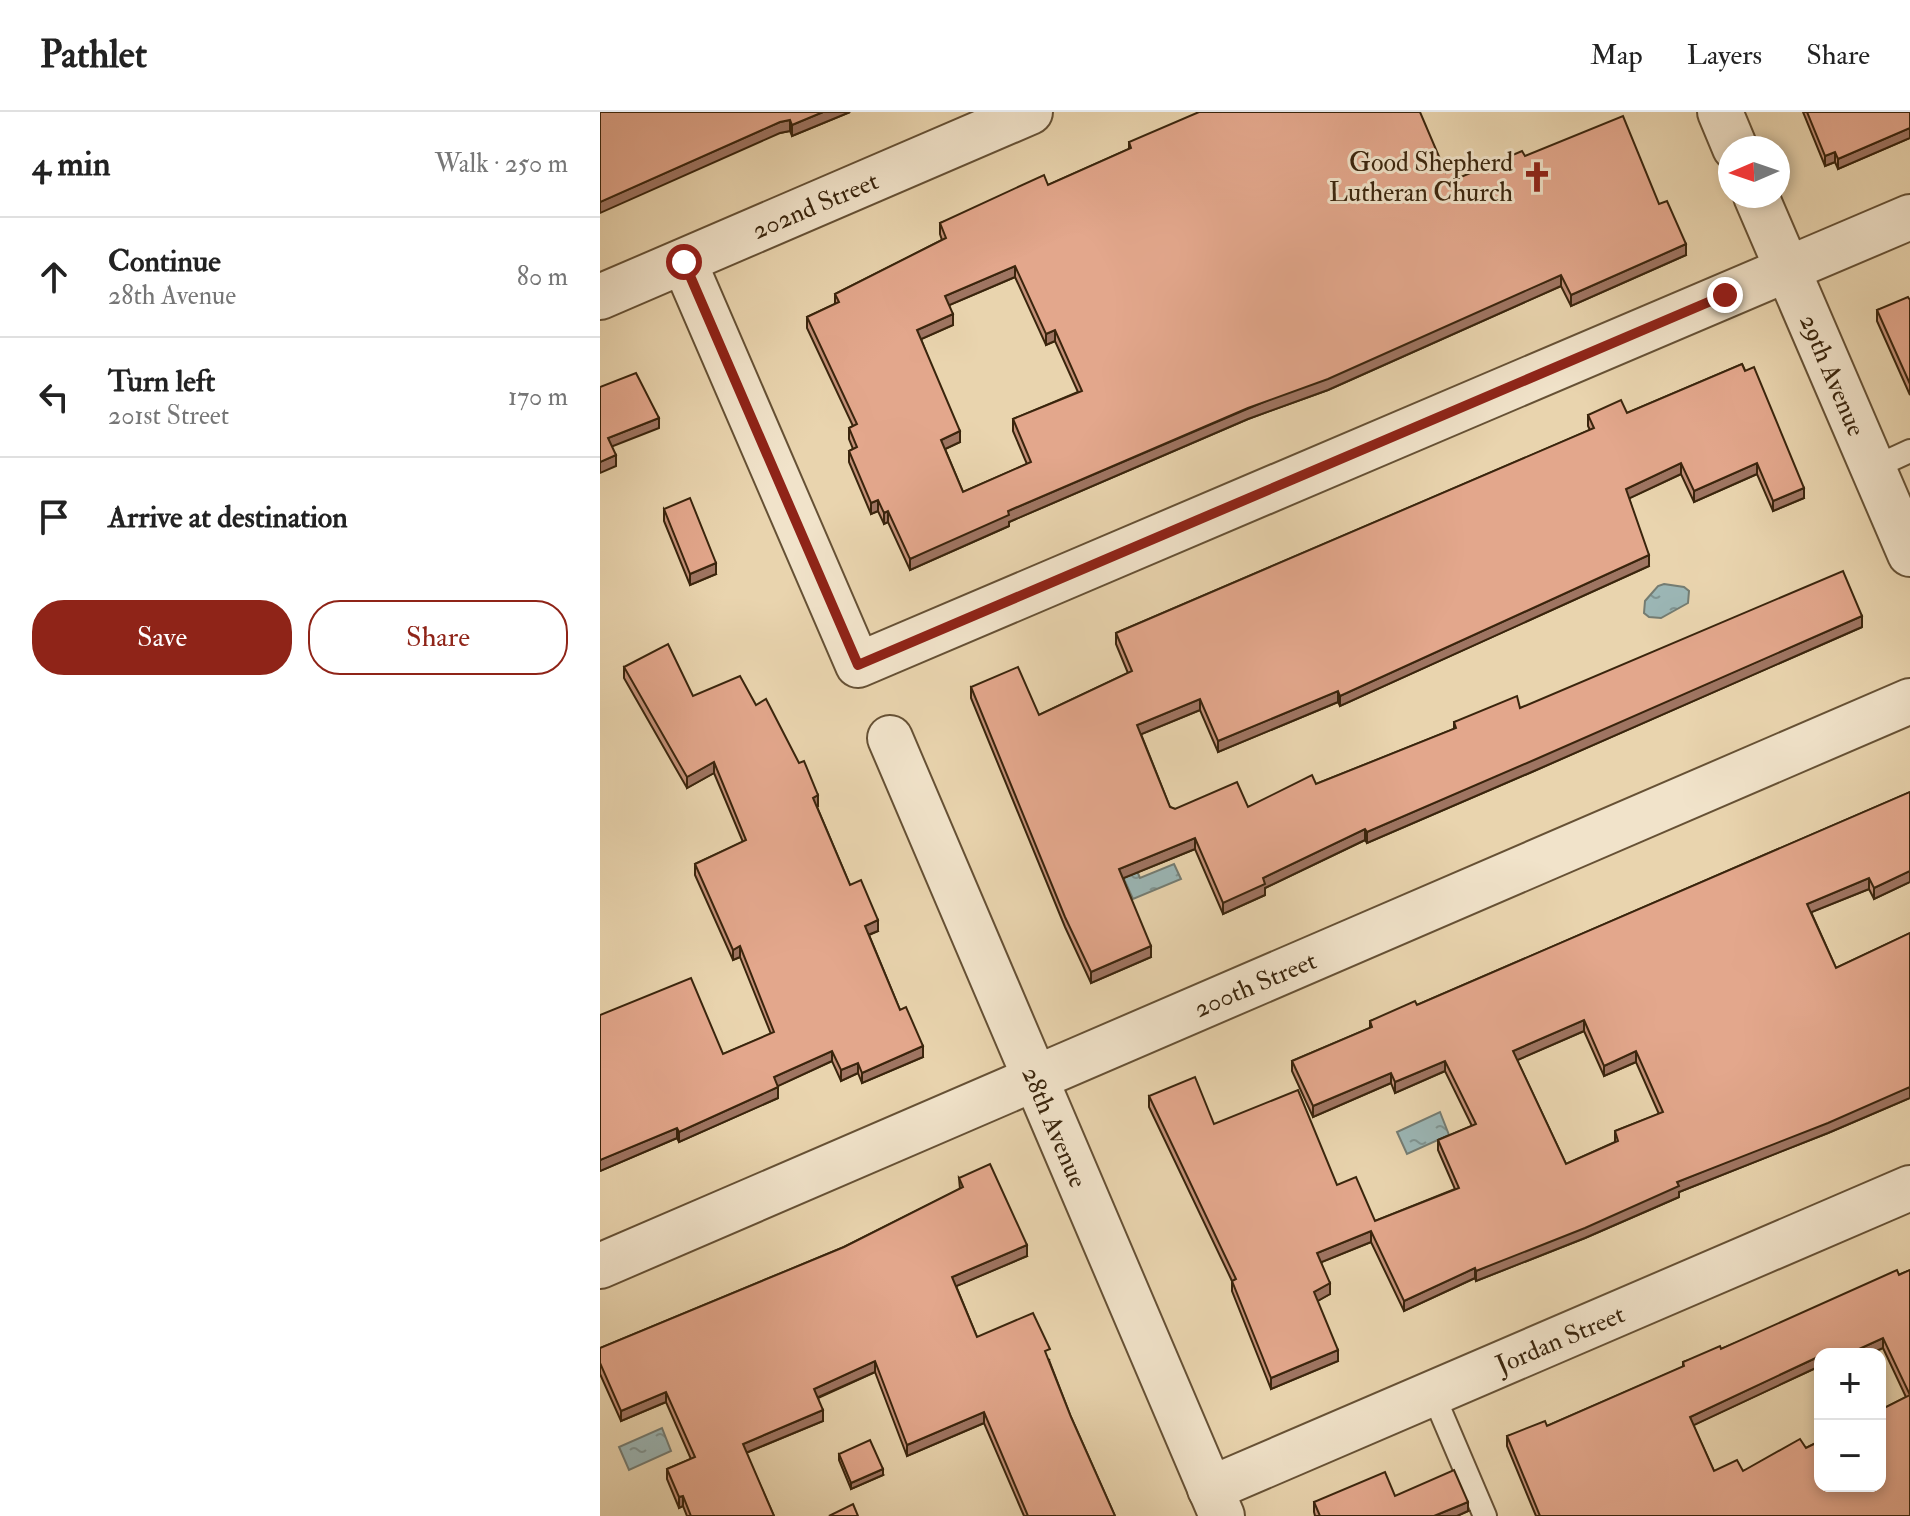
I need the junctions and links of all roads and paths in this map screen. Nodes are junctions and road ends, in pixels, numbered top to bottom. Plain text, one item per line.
1 (1030, 112) edge
2 (1720, 112) edge
3 (1730, 136) edge
4 (1761, 208) edge
5 (1910, 217) edge
6 (684, 262) junction
7 (1787, 269) junction
8 (600, 297) edge
9 (1891, 459) edge
10 (1910, 554) edge
11 (1910, 701) edge
12 (890, 738) dead end
13 (1034, 1079) junction
14 (1910, 1188) edge
15 (600, 1266) edge
16 (1433, 1394) junction
17 (1216, 1503) edge
18 (1485, 1516) edge

1 - 6 street, 202nd Street
2 - 3 street
4 - 7 street, 29th Avenue
5 - 7 street
6 - 7 street
6 - 8 street, 202nd Street
7 - 9 street, 29th Avenue
9 - 10 street, 29th Avenue
11 - 13 street, 200th Street
12 - 13 street, 28th Avenue
13 - 15 street, 200th Street
13 - 17 street, 28th Avenue
14 - 16 street, Jordan Street
16 - 17 street, Jordan Street
16 - 18 lane

